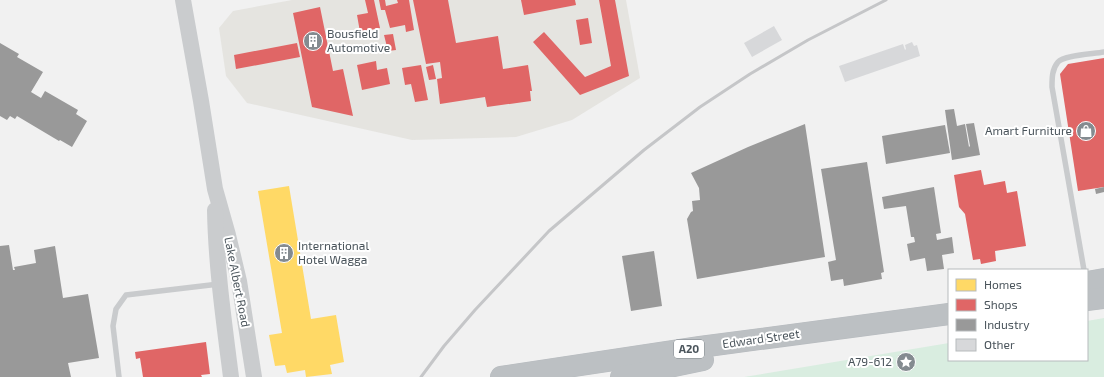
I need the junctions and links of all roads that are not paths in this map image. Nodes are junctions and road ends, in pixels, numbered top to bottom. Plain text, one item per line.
1 (183, 0) edge
2 (1104, 52) edge
3 (215, 189) junction
4 (1084, 269) edge
5 (1104, 279) edge
6 (1088, 282) edge
7 (220, 284) junction
8 (1104, 298) edge
9 (1088, 300) edge
10 (948, 314) edge
11 (878, 323) junction
12 (119, 377) edge
13 (231, 377) edge
14 (254, 377) edge
15 (501, 377) edge
16 (621, 377) edge

1 - 3 main road, Lake Albert Road
2 - 4 lane
3 - 7 main road, Lake Albert Road
3 - 14 main road, Lake Albert Road
5 - 6 highway
7 - 12 lane
7 - 13 main road, Lake Albert Road
8 - 9 highway
10 - 11 highway, Edward Street / A20
11 - 15 highway, Edward Street / A20
11 - 16 highway, Edward Street / A20

